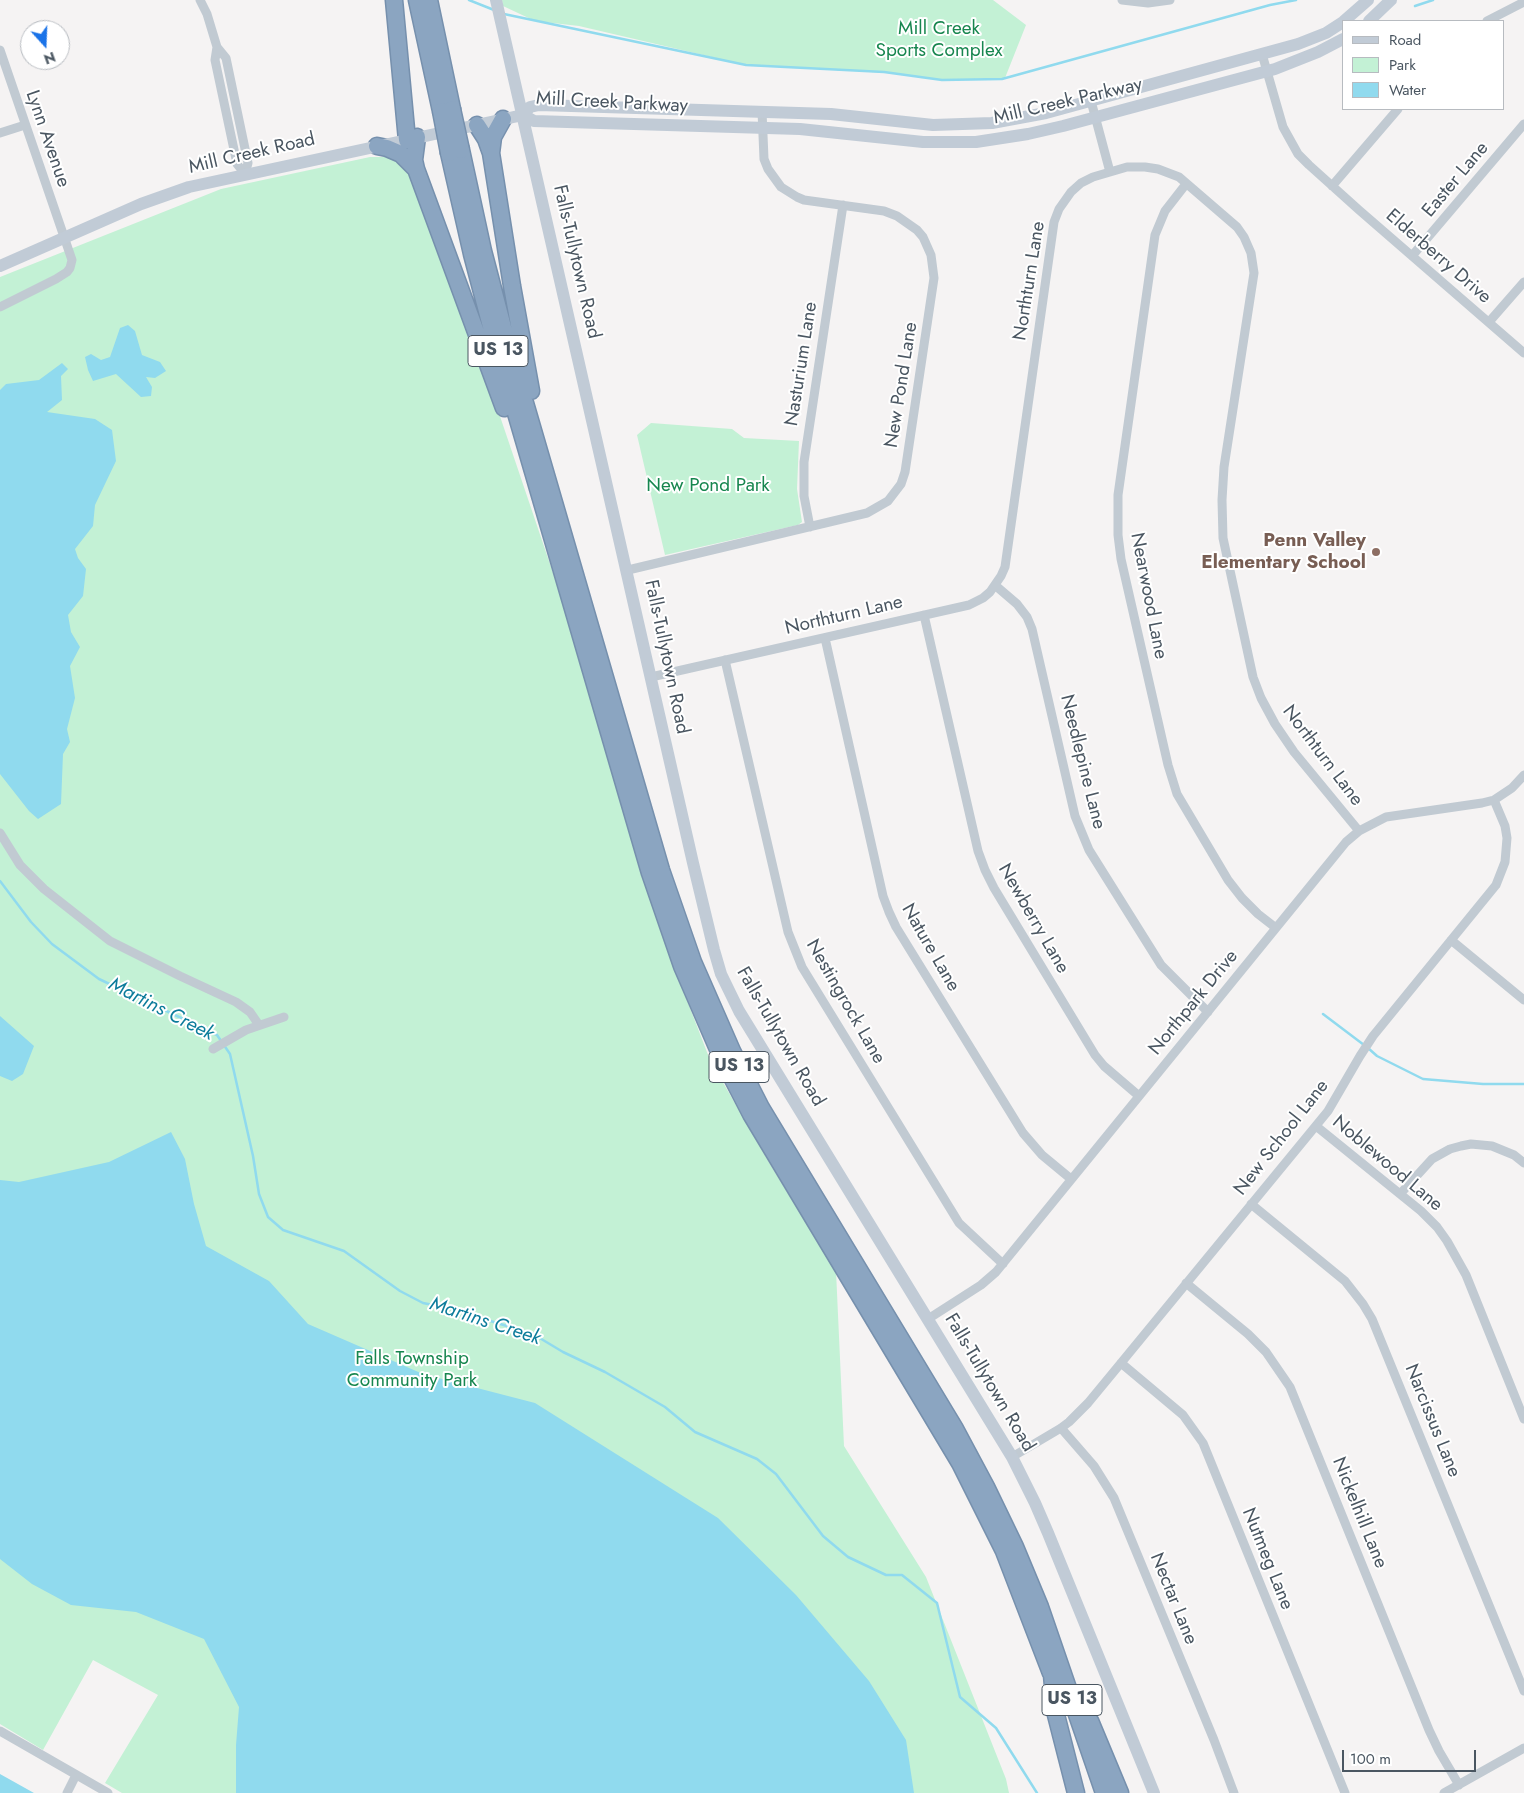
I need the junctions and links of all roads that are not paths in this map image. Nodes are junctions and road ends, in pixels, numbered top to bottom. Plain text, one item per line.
1 (200, 0) edge
2 (394, 0) edge
3 (417, 0) edge
4 (429, 0) edge
5 (1122, 0) edge
6 (1170, 0) edge
7 (1368, 0) edge
8 (1391, 0) edge
9 (1524, 2) edge
10 (497, 3) edge
11 (1345, 20) edge
12 (1370, 20) edge
13 (1489, 20) edge
14 (1342, 23) edge
15 (1342, 39) edge
16 (0, 50) edge
17 (1262, 54) junction
18 (1266, 71) junction
19 (1091, 101) junction
20 (447, 110) junction
21 (1397, 110) edge
22 (762, 111) junction
23 (523, 115) junction
24 (1096, 117) junction
25 (503, 119) junction
26 (1524, 124) edge
27 (25, 125) junction
28 (477, 125) junction
29 (762, 128) junction
30 (0, 133) edge
31 (412, 139) junction
32 (377, 146) junction
33 (455, 152) junction
34 (490, 153) junction
35 (416, 169) junction
36 (1110, 172) junction
37 (245, 174) junction
38 (1186, 184) junction
39 (1332, 186) junction
40 (843, 205) junction
41 (64, 238) junction
42 (1412, 256) junction
43 (0, 266) edge
44 (1524, 282) edge
45 (0, 307) edge
46 (1489, 322) junction
47 (1524, 353) edge
48 (548, 480) junction
49 (810, 527) junction
50 (555, 547) junction
51 (628, 570) junction
52 (996, 586) junction
53 (924, 615) junction
54 (825, 638) junction
55 (725, 660) junction
56 (651, 677) junction
57 (1524, 775) edge
58 (1494, 800) junction
59 (1358, 831) junction
60 (0, 833) edge
61 (1276, 928) junction
62 (1451, 940) junction
63 (1524, 1000) edge
64 (1208, 1012) junction
65 (284, 1017) dead end
66 (259, 1025) junction
67 (213, 1048) dead end
68 (1139, 1096) junction
69 (1316, 1126) junction
70 (1524, 1163) edge
71 (1071, 1180) junction
72 (1401, 1193) junction
73 (1251, 1204) junction
74 (1003, 1264) junction
75 (1186, 1283) junction
76 (928, 1319) junction
77 (1122, 1363) junction
78 (1524, 1419) edge
79 (1061, 1428) junction
80 (1012, 1457) junction
81 (1040, 1607) junction
82 (1052, 1674) junction
83 (1524, 1691) edge
84 (0, 1731) edge
85 (1524, 1748) edge
86 (76, 1775) junction
87 (1459, 1785) junction
88 (67, 1793) edge
89 (108, 1793) edge
90 (1076, 1793) edge
91 (1093, 1793) edge
92 (1104, 1793) edge
93 (1120, 1793) edge
94 (1154, 1793) edge
95 (1234, 1793) edge
96 (1345, 1793) edge
97 (1444, 1793) edge

1 - 37 street
2 - 31 highway
3 - 20 highway, US 13
4 - 20 highway, US 13
5 - 6 street
7 - 11 main road, Mill Creek Parkway
8 - 12 main road
9 - 13 street
10 - 23 main road, Falls-Tullytown Road
14 - 17 main road, Mill Creek Parkway
15 - 18 main road, Mill Creek Parkway
16 - 27 street, Lynn Avenue
17 - 18 street, Elderberry Drive
17 - 19 main road, Mill Creek Parkway
18 - 24 main road, Mill Creek Parkway
18 - 39 street, Elderberry Drive
19 - 22 main road, Mill Creek Parkway
19 - 24 street
20 - 33 highway, US 13, bridge
21 - 39 street
22 - 23 main road, Mill Creek Parkway
22 - 29 street, New Pond Lane
23 - 25 main road, Mill Creek Road
23 - 29 main road, Mill Creek Parkway
23 - 51 main road, Falls-Tullytown Road
24 - 29 main road, Mill Creek Parkway
24 - 36 street
25 - 28 main road, Mill Creek Road
25 - 34 highway
26 - 42 street, Easter Lane
27 - 30 street
27 - 41 street, Lynn Avenue
28 - 31 main road, Mill Creek Road
28 - 34 highway
29 - 40 street, New Pond Lane
31 - 32 main road, Mill Creek Road
31 - 35 highway
32 - 35 highway
32 - 37 main road, Mill Creek Road
33 - 48 highway, US 13
33 - 50 highway, US 13
34 - 48 highway
35 - 50 highway
36 - 38 street, Northturn Lane
36 - 52 street, Northturn Lane
37 - 41 main road, Mill Creek Road
38 - 59 street, Northturn Lane
38 - 61 street, Nearwood Lane
39 - 42 street, Elderberry Drive
40 - 49 street, Nasturium Lane
40 - 49 street, New Pond Lane
41 - 43 main road, Mill Creek Road
41 - 45 street, Lynn Avenue
42 - 46 street, Elderberry Drive
44 - 46 street
46 - 47 street, Elderberry Drive
48 - 81 highway, US 13
49 - 51 street, New Pond Lane
50 - 82 highway, US 13
51 - 56 main road, Falls-Tullytown Road
52 - 53 street, Northturn Lane
52 - 64 street, Needlepine Lane
53 - 54 street, Northturn Lane
53 - 68 street, Newberry Lane
54 - 55 street, Northturn Lane
54 - 71 street, Nature Lane
55 - 56 street, Northturn Lane
55 - 74 street, Nestingrock Lane
56 - 76 main road, Falls-Tullytown Road
57 - 58 street, Northpark Drive
58 - 59 street, Northpark Drive
58 - 62 street, New School Lane
59 - 61 street, Northpark Drive
60 - 66 street
61 - 64 street, Northpark Drive
62 - 63 street
62 - 69 street, New School Lane
64 - 68 street, Northpark Drive
65 - 66 street
66 - 67 street
68 - 71 street, Northpark Drive
69 - 72 street, Noblewood Lane
69 - 73 street, New School Lane
70 - 72 street
71 - 74 street, Northpark Drive
72 - 78 street, Noblewood Lane
73 - 75 street, New School Lane
73 - 83 street, Narcissus Lane
74 - 76 street, Northpark Drive
75 - 77 street, New School Lane
75 - 87 street, Nickelhill Lane
76 - 80 main road, Falls-Tullytown Road
77 - 79 street, New School Lane
77 - 96 street, Nutmeg Lane
79 - 80 street, New School Lane
79 - 95 street, Nectar Lane
80 - 94 main road, Falls-Tullytown Road
81 - 92 highway, US 13
81 - 93 highway
82 - 90 highway
82 - 91 highway, US 13
84 - 86 street
85 - 87 street
86 - 88 street
86 - 89 street
87 - 97 street

